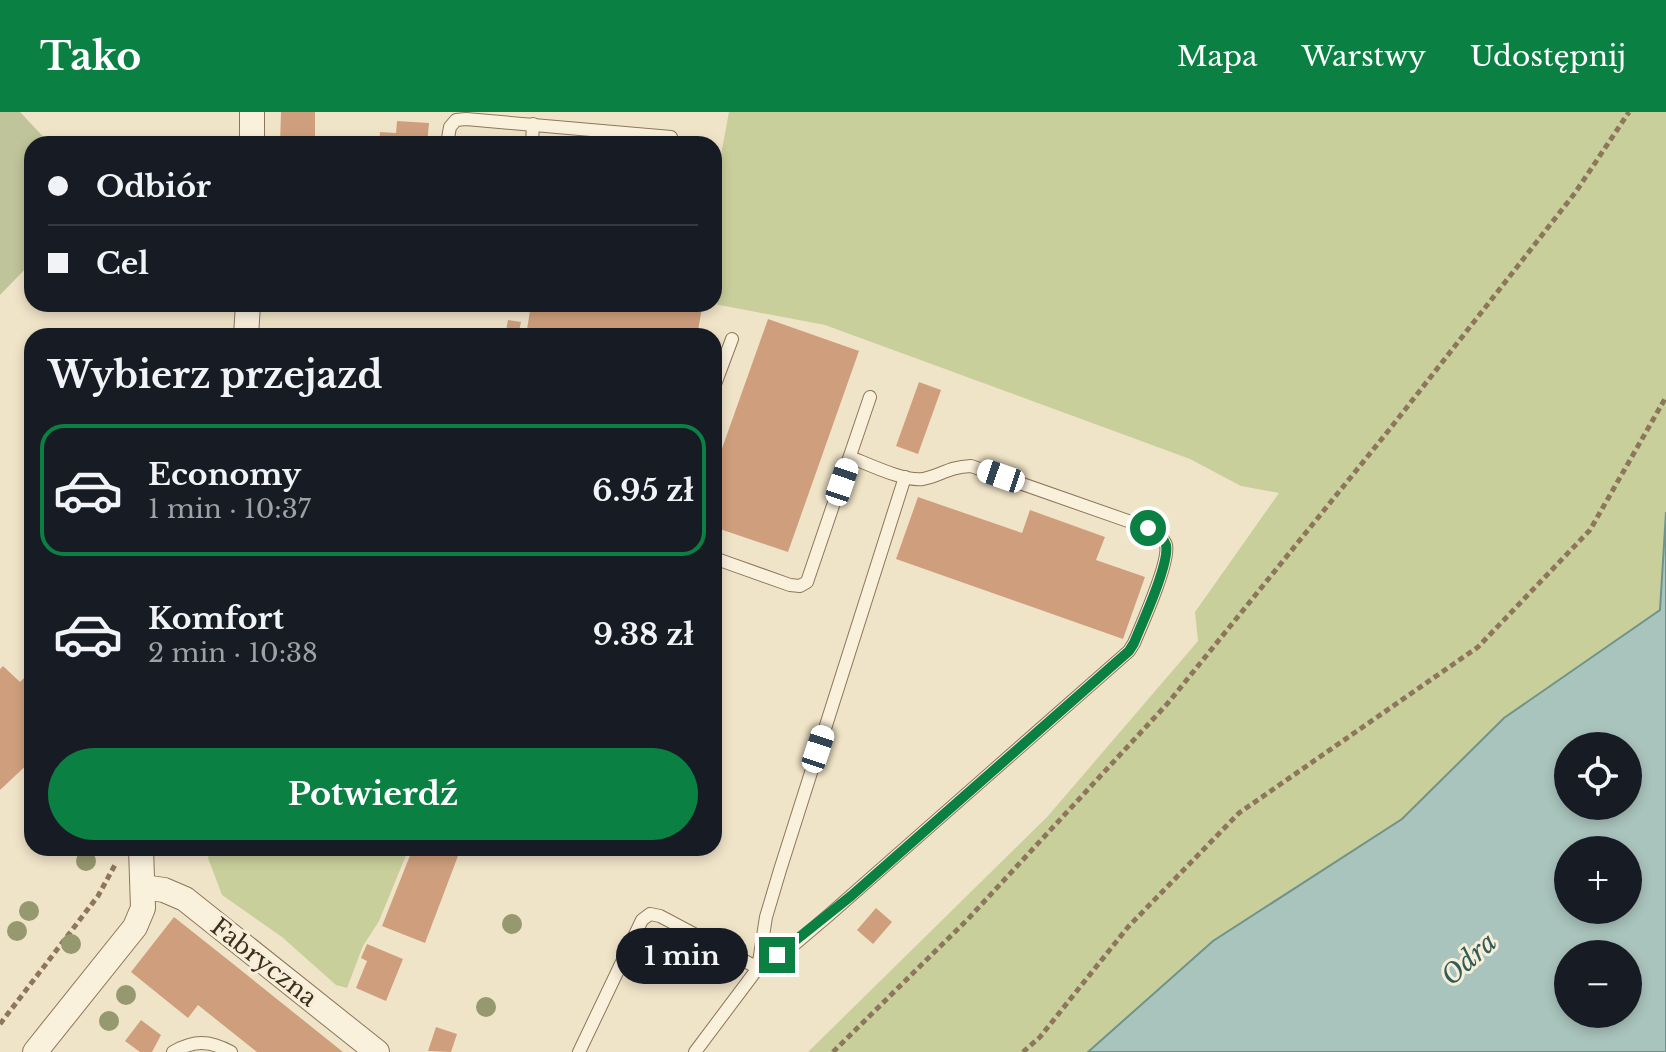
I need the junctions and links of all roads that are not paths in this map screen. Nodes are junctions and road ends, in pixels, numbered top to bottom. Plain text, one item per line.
1 (252, 112) edge
2 (533, 124) junction
3 (252, 136) edge
4 (448, 136) edge
5 (532, 136) edge
6 (660, 136) edge
7 (732, 339) dead end
8 (722, 366) edge
9 (870, 397) dead end
10 (850, 457) junction
11 (905, 477) junction
12 (722, 561) edge
13 (133, 856) edge
14 (143, 887) junction
15 (758, 968) junction
16 (35, 1052) edge
17 (173, 1052) edge
18 (231, 1052) edge
19 (377, 1052) edge
20 (579, 1052) edge
21 (695, 1052) edge

1 - 3 street
2 - 4 lane
2 - 5 lane
2 - 6 lane
7 - 8 lane
9 - 10 lane
10 - 11 lane
10 - 12 lane
11 - 15 lane
11 - 15 lane
13 - 14 street
14 - 16 street
14 - 19 street, Fabryczna
15 - 20 lane
15 - 21 lane
17 - 18 lane

